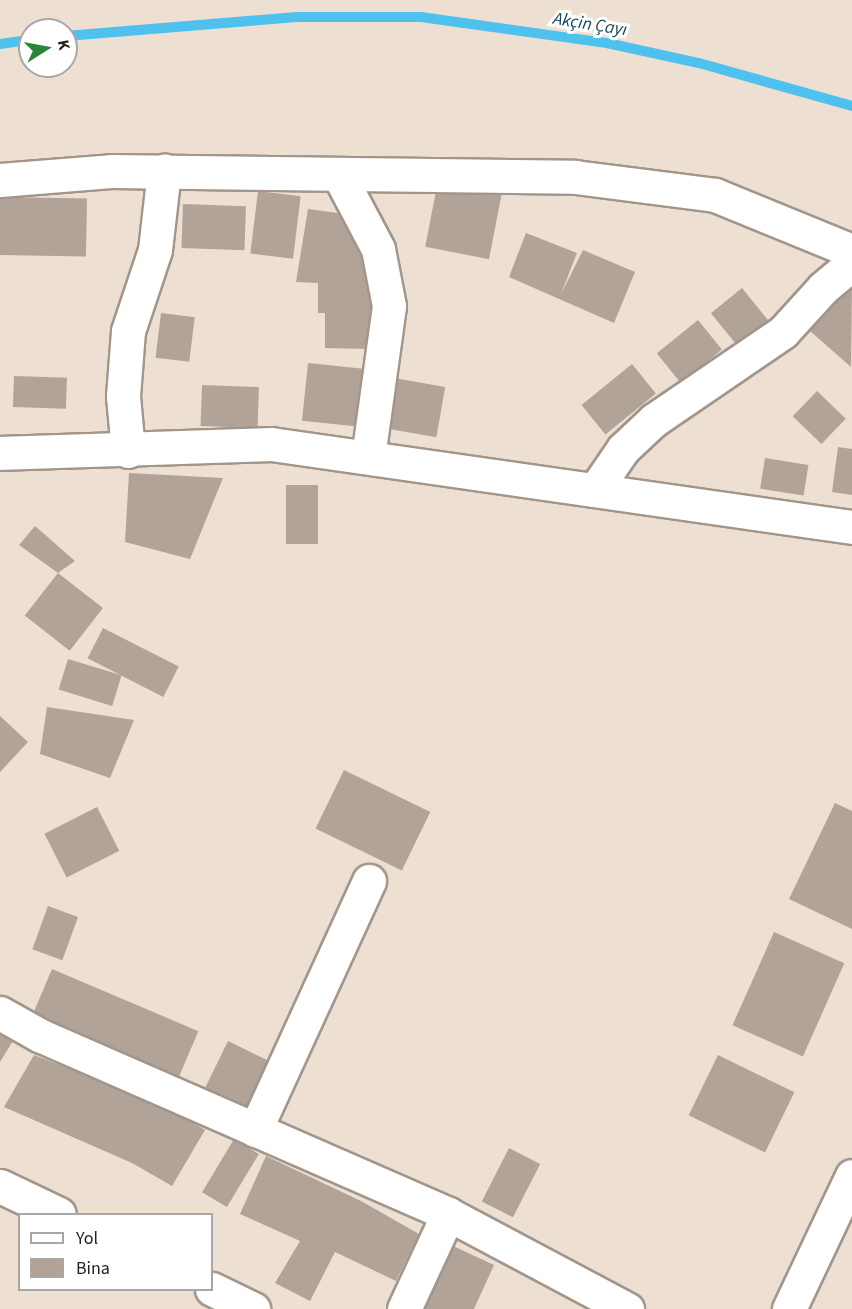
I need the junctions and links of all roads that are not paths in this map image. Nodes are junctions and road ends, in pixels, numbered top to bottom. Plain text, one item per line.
1 (164, 171) junction
2 (339, 175) junction
3 (0, 180) edge
4 (852, 251) edge
5 (852, 264) edge
6 (128, 451) junction
7 (0, 453) edge
8 (368, 457) junction
9 (595, 490) junction
10 (852, 527) edge
11 (369, 881) dead end
12 (0, 1013) edge
13 (255, 1130) junction
14 (852, 1176) edge
15 (0, 1186) edge
16 (54, 1213) edge
17 (448, 1214) junction
18 (213, 1289) edge
19 (253, 1309) edge
20 (404, 1309) edge
21 (627, 1309) edge
22 (789, 1309) edge

1 - 2 street
1 - 3 street
1 - 6 street
2 - 4 street
2 - 8 street
5 - 9 street
6 - 7 street
6 - 8 street
8 - 9 street
9 - 10 street
11 - 13 street
12 - 13 street
13 - 17 street
14 - 22 street
15 - 16 street
17 - 20 street
17 - 21 street
18 - 19 street

